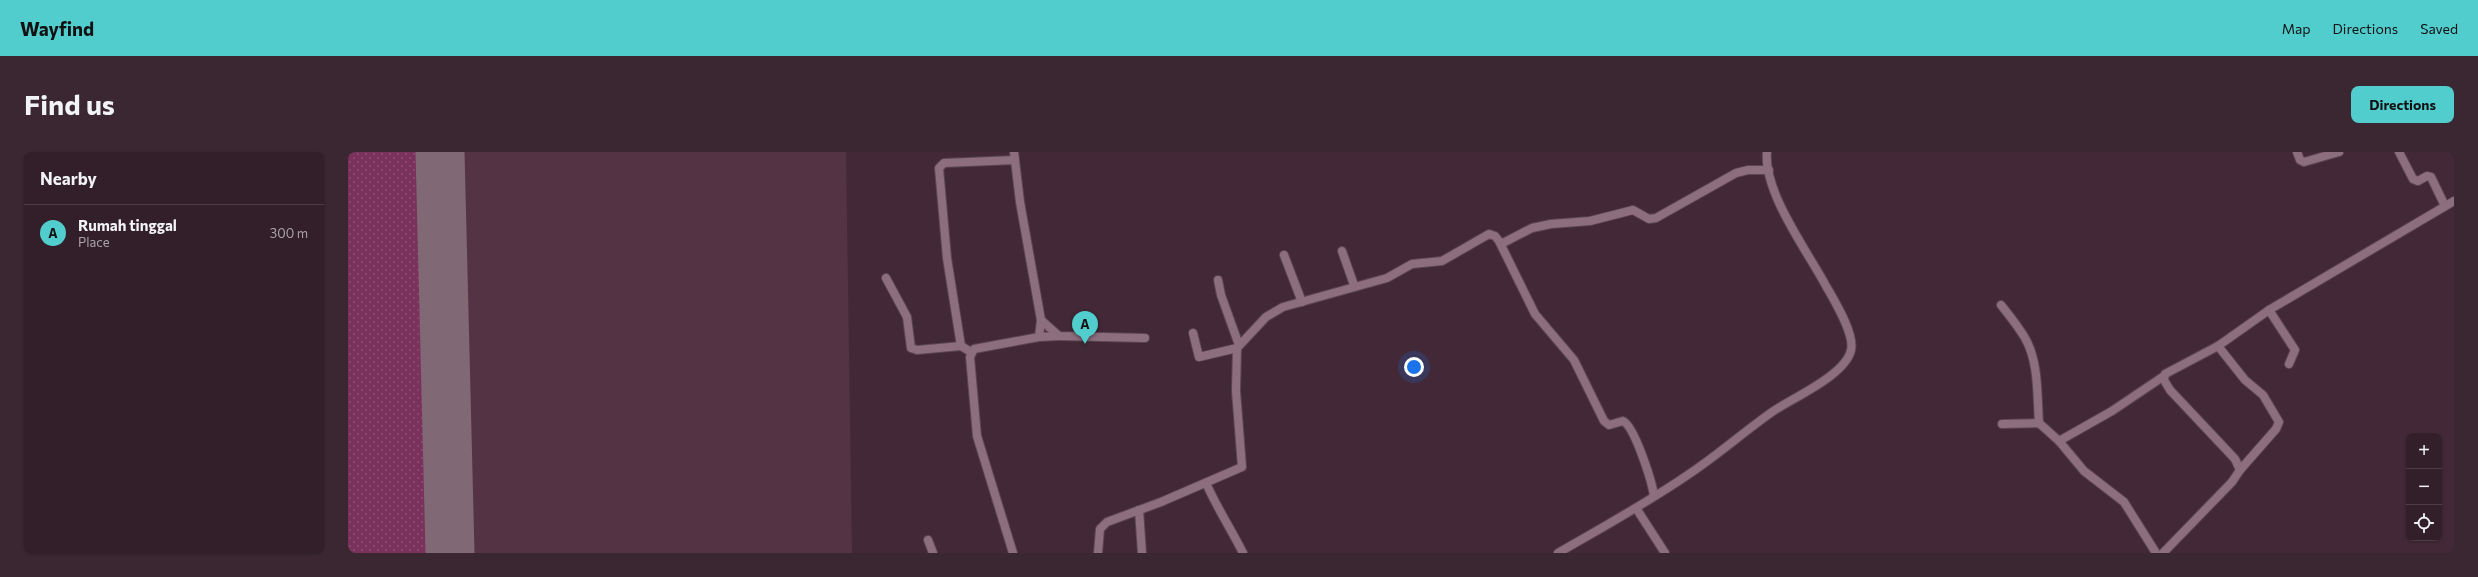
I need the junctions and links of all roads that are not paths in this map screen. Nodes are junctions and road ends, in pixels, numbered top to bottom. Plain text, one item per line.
1 (1767, 152) edge
2 (2297, 152) edge
3 (2339, 152) edge
4 (2399, 152) edge
5 (1014, 156) edge
6 (1770, 170) junction
7 (2454, 201) edge
8 (2445, 206) junction
9 (1501, 244) junction
10 (1342, 251) dead end
11 (1284, 255) dead end
12 (886, 278) dead end
13 (1218, 280) dead end
14 (1354, 285) junction
15 (1302, 302) junction
16 (2001, 305) dead end
17 (2269, 310) junction
18 (1041, 320) junction
19 (1193, 333) dead end
20 (1059, 336) junction
21 (1039, 337) junction
22 (1145, 338) dead end
23 (961, 346) junction
24 (1238, 346) junction
25 (2218, 346) junction
26 (971, 352) junction
27 (2289, 364) dead end
28 (2164, 376) junction
29 (2039, 423) junction
30 (2002, 424) dead end
31 (2059, 441) junction
32 (2240, 470) junction
33 (1206, 483) junction
34 (1654, 496) junction
35 (1636, 508) junction
36 (1139, 510) junction
37 (928, 540) dead end
38 (933, 553) edge
39 (1013, 553) edge
40 (1098, 553) edge
41 (1142, 553) edge
42 (1243, 553) edge
43 (1558, 553) edge
44 (1665, 553) edge
45 (2156, 553) edge
46 (2162, 553) edge

1 - 6 street
2 - 3 street
4 - 8 street
5 - 18 street
5 - 23 street
6 - 9 street
6 - 34 street
7 - 8 street
8 - 17 street
9 - 14 street
9 - 34 street
10 - 14 street
11 - 15 street
12 - 23 street
13 - 24 street
14 - 15 street
15 - 24 street
16 - 29 street
17 - 25 street
17 - 27 street
18 - 20 street
18 - 21 street
19 - 24 street
20 - 21 street
20 - 22 street
21 - 26 street
23 - 26 street
24 - 33 street
25 - 28 street
25 - 32 street
26 - 39 street
28 - 31 street
28 - 32 street
29 - 30 street
29 - 31 street
31 - 45 street
32 - 46 street
33 - 36 street
33 - 42 street
34 - 35 street
35 - 43 street
35 - 44 street
36 - 40 street
36 - 41 street
37 - 38 street

